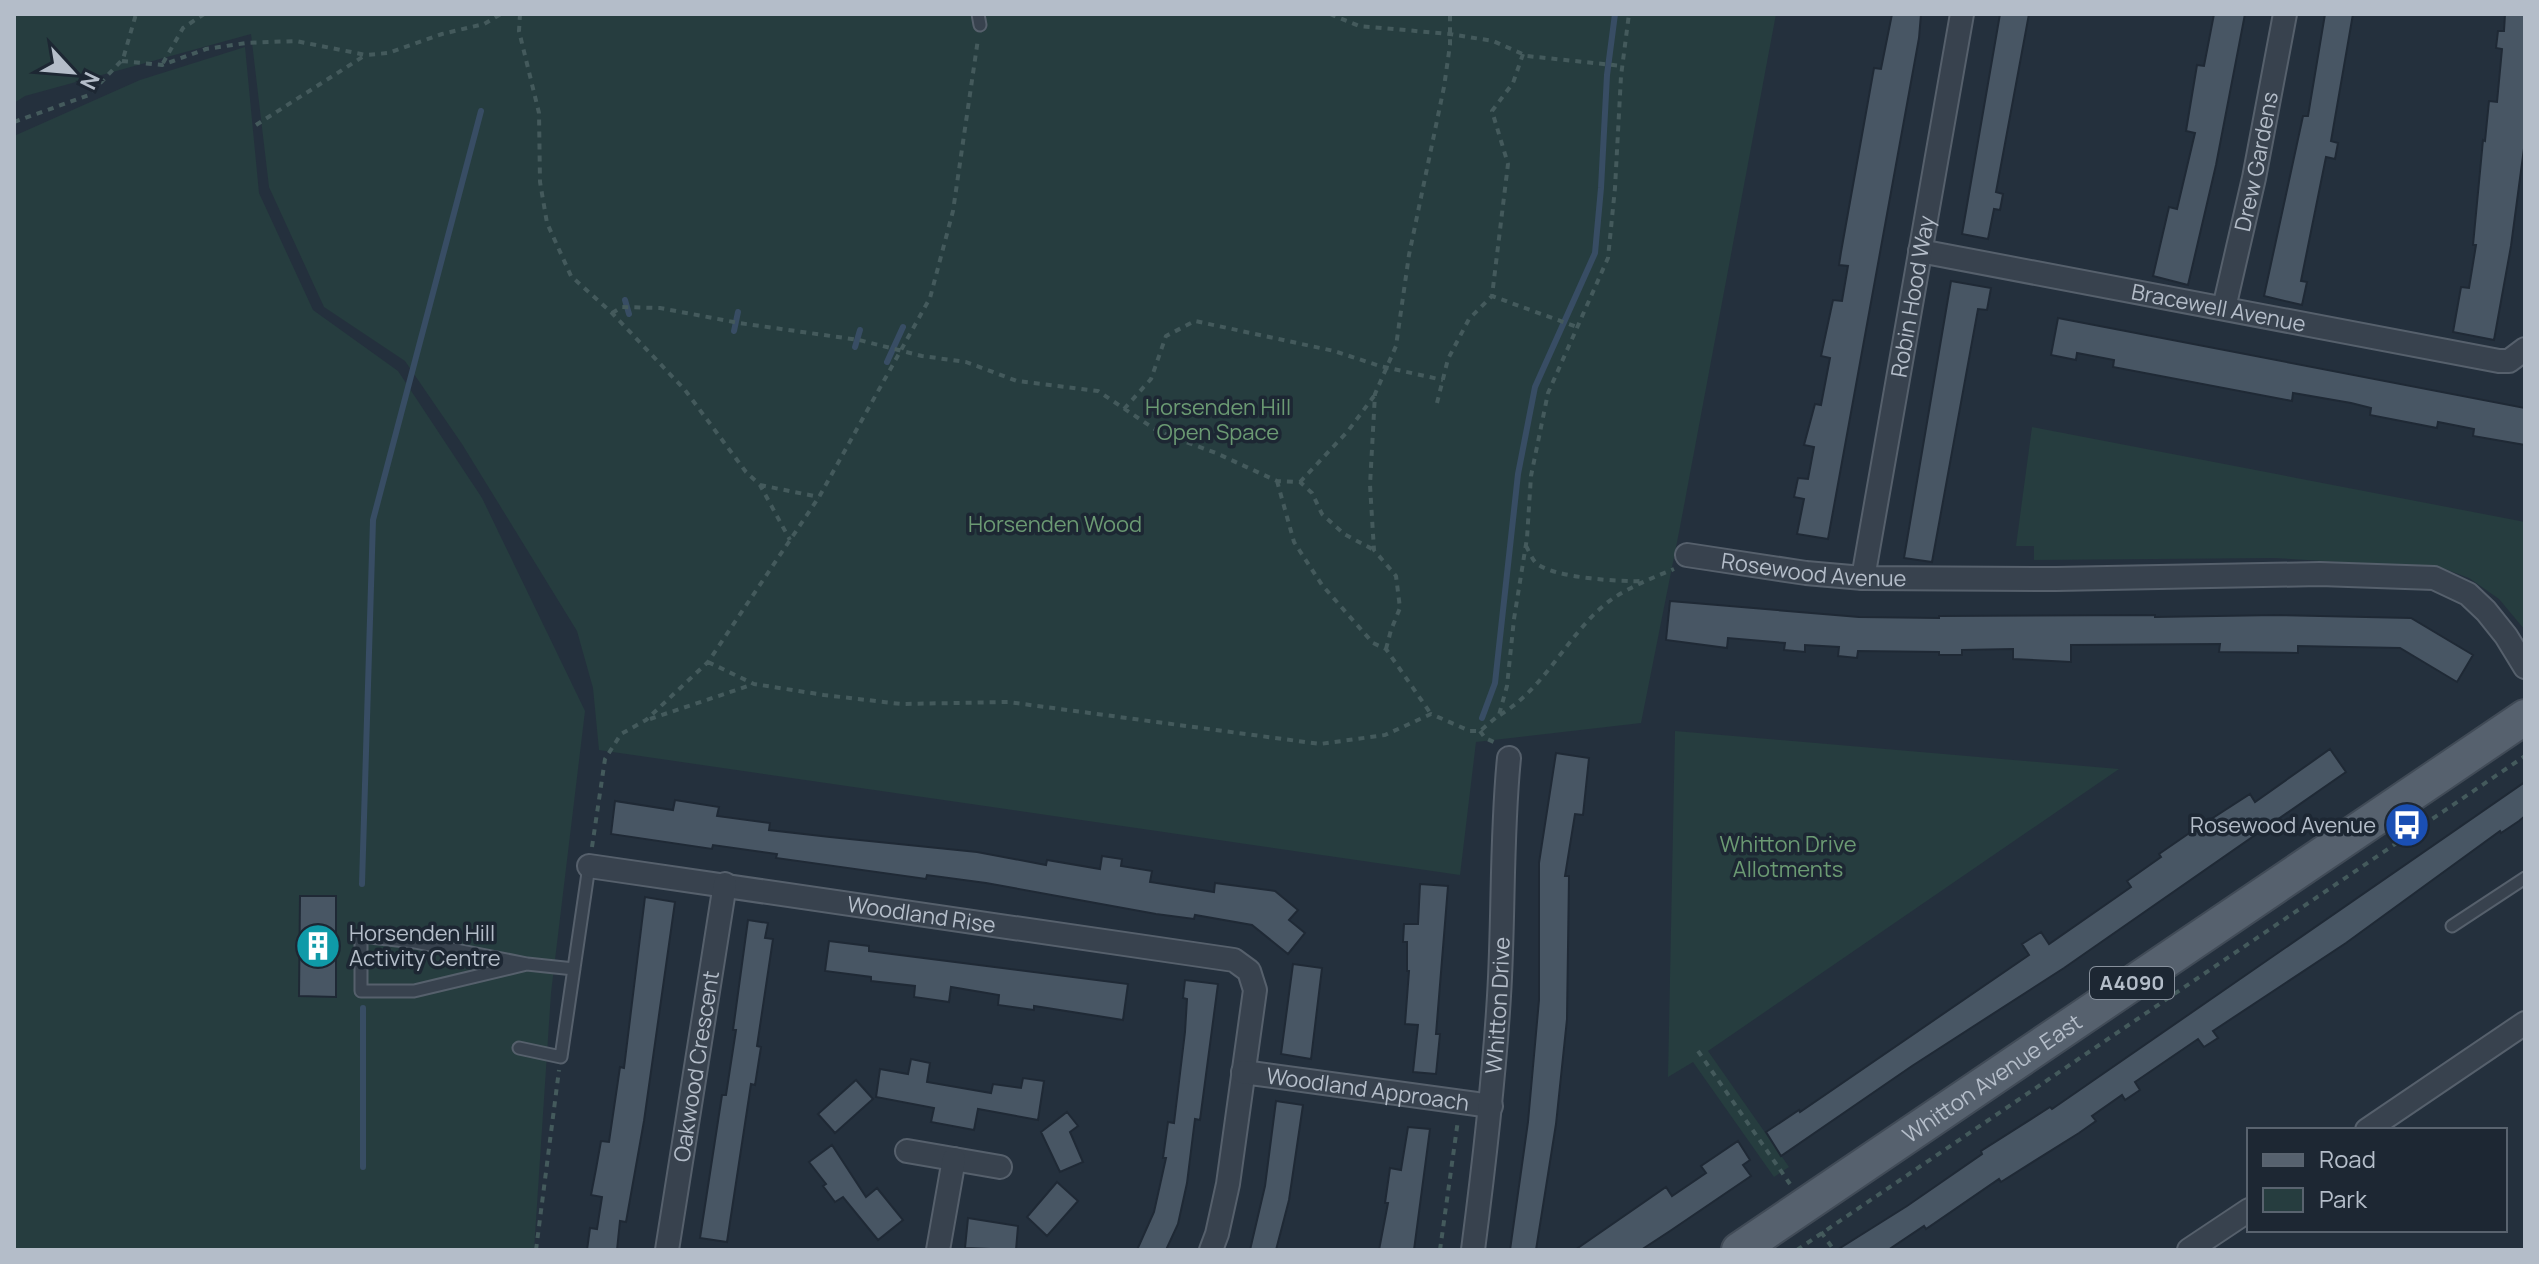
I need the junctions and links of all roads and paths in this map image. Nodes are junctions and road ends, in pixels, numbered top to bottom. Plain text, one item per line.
1 (136, 14) edge
2 (204, 14) edge
3 (501, 14) edge
4 (520, 14) edge
5 (1330, 14) edge
6 (1450, 14) edge
7 (1629, 14) edge
8 (1962, 14) edge
9 (2285, 14) edge
10 (979, 20) edge
11 (1450, 34) junction
12 (1523, 54) junction
13 (366, 55) junction
14 (122, 61) junction
15 (162, 65) junction
16 (1621, 66) junction
17 (14, 122) edge
18 (256, 125) dead end
19 (1920, 251) junction
20 (1492, 296) junction
21 (2224, 308) junction
22 (612, 313) junction
23 (1575, 327) junction
24 (895, 350) junction
25 (2522, 353) edge
26 (1385, 367) junction
27 (1443, 380) junction
28 (1375, 394) junction
29 (1437, 403) dead end
30 (1124, 410) junction
31 (1277, 481) junction
32 (1300, 482) junction
33 (760, 485) junction
34 (819, 497) junction
35 (790, 540) junction
36 (1526, 546) junction
37 (1374, 550) junction
38 (1687, 555) joint
39 (1863, 578) junction
40 (1647, 581) junction
41 (1386, 649) junction
42 (708, 662) junction
43 (2525, 667) edge
44 (754, 684) junction
45 (1431, 714) junction
46 (1499, 715) junction
47 (2525, 717) edge
48 (646, 720) junction
49 (1480, 731) junction
50 (1502, 751) joint
51 (2525, 756) edge
52 (589, 866) junction
53 (2525, 878) edge
54 (725, 884) junction
55 (2452, 926) dead end
56 (527, 964) junction
57 (574, 969) junction
58 (2525, 1023) edge
59 (519, 1048) dead end
60 (1698, 1051) dead end
61 (561, 1057) junction
62 (1243, 1072) junction
63 (1461, 1102) junction
64 (1491, 1106) junction
65 (2370, 1128) edge
66 (907, 1151) dead end
67 (954, 1159) junction
68 (1000, 1167) dead end
69 (1804, 1206) junction
70 (2247, 1211) edge
71 (536, 1250) edge
72 (667, 1250) edge
73 (938, 1250) edge
74 (1211, 1250) edge
75 (1440, 1250) edge
76 (1473, 1250) edge
77 (1739, 1250) edge
78 (1797, 1250) edge
79 (2189, 1250) edge

1 - 14 path
2 - 15 path
3 - 13 path
4 - 22 path
5 - 11 path
6 - 11 path
7 - 16 path
8 - 19 street, Robin Hood Way
9 - 21 street, Drew Gardens
10 - 24 path
11 - 12 path
11 - 26 path
12 - 16 path
12 - 20 path
13 - 15 path
13 - 18 path
14 - 15 path
14 - 17 path
16 - 23 path
19 - 21 street, Bracewell Avenue
19 - 39 street, Robin Hood Way
20 - 23 path
20 - 27 path
21 - 25 street, Bracewell Avenue
22 - 24 path
22 - 33 path
23 - 36 path
24 - 30 path
24 - 34 path
26 - 27 path
26 - 28 path
26 - 30 path
27 - 29 path
28 - 32 path
28 - 37 path
30 - 31 path
31 - 32 path
31 - 41 path
32 - 37 path
33 - 34 path
33 - 35 path
34 - 35 path
35 - 42 path
36 - 40 path
36 - 46 path
37 - 41 path
38 - 39 street, Rosewood Avenue
38 - 40 path
39 - 43 street, Rosewood Avenue
40 - 46 path
41 - 45 path
42 - 44 path
42 - 48 path
44 - 45 path
44 - 48 path
45 - 49 path
46 - 49 path
47 - 69 main road, Whitton Avenue East / A4090
48 - 52 path
49 - 50 path
50 - 64 street, Whitton Drive
51 - 78 path
52 - 54 street, Woodland Rise
52 - 57 lane
53 - 55 lane
54 - 62 street, Woodland Rise
54 - 72 street, Oakwood Crescent
56 - 56 lane
56 - 57 lane
57 - 61 lane
58 - 65 street
59 - 61 lane
60 - 69 path
61 - 71 path
62 - 63 street, Woodland Approach
62 - 74 street
63 - 64 street, Woodland Approach
63 - 75 path
64 - 76 street, Whitton Drive
66 - 67 street
67 - 68 street
67 - 73 street
69 - 77 main road, Whitton Avenue East / A4090
70 - 79 street

